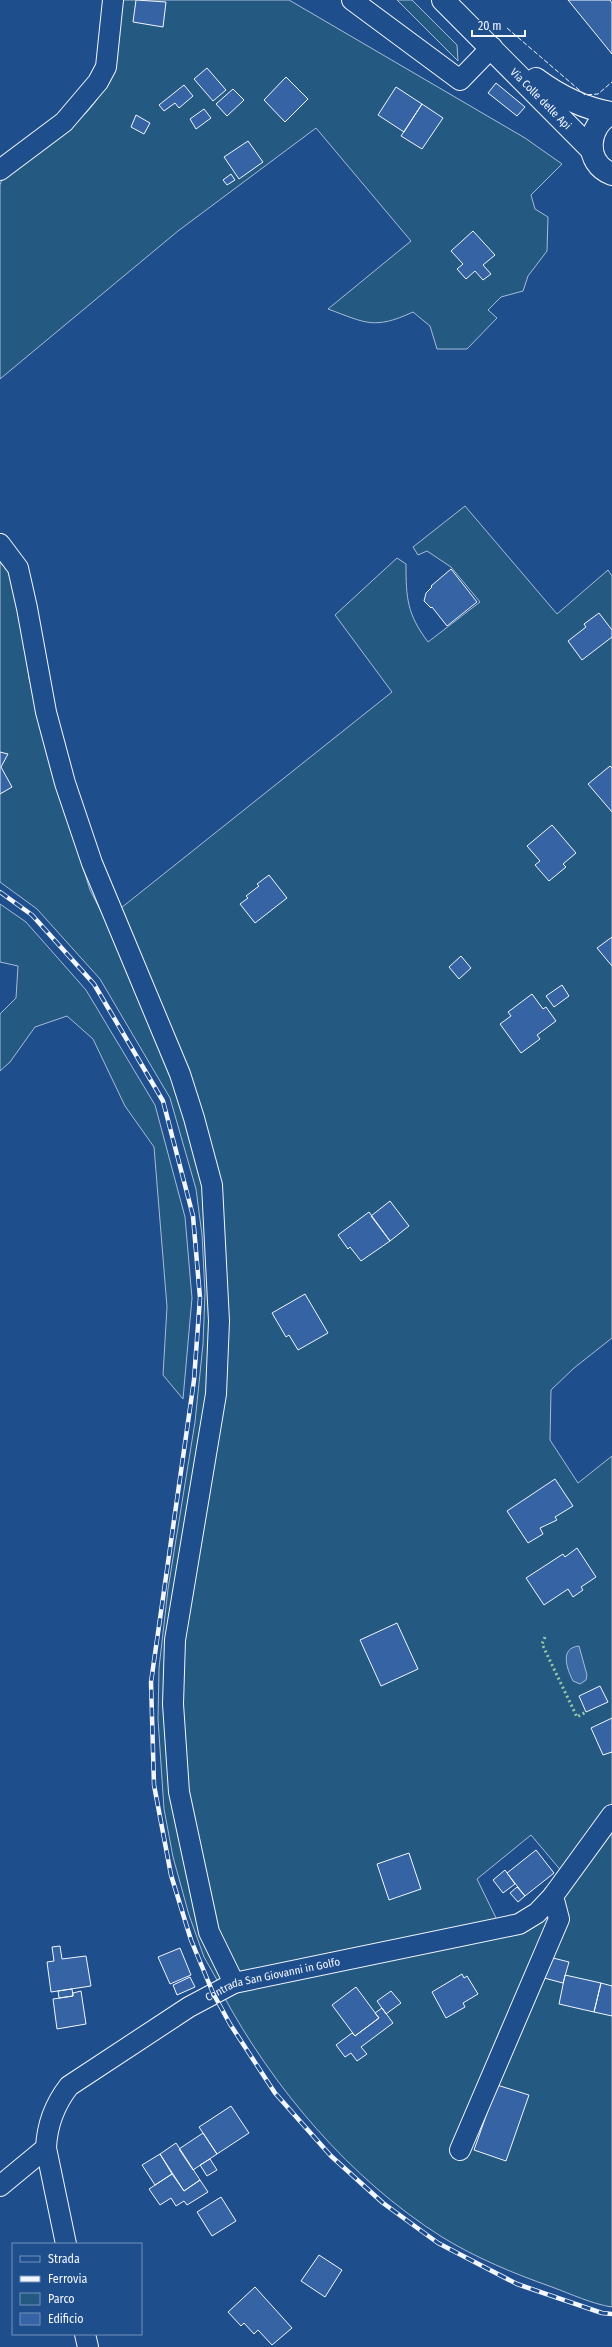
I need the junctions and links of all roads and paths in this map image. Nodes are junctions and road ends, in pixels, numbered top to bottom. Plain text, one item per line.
1 (113, 0) edge
2 (352, 0) edge
3 (443, 0) edge
4 (492, 47) junction
5 (611, 113) edge
6 (591, 149) junction
7 (0, 170) edge
8 (612, 174) edge
9 (0, 544) edge
10 (612, 1815) edge
11 (553, 1896) junction
12 (234, 1983) junction
13 (46, 2148) junction
14 (460, 2150) dead end
15 (0, 2186) edge
16 (66, 2243) edge
17 (85, 2335) edge
18 (88, 2347) edge

1 - 7 street
2 - 4 street
3 - 4 main road, Via Colle delle Api
4 - 5 main road, Via Colle delle Api
4 - 6 main road, Via Colle delle Api
5 - 6 main road
6 - 8 main road, Via Colle delle Api
9 - 12 street
10 - 11 street, Contrada San Giovanni in Golfo
11 - 12 street, Contrada San Giovanni in Golfo
11 - 14 street
12 - 13 street, Contrada San Giovanni in Golfo
13 - 15 street
13 - 16 street, Contrada San Giovanni in Golfo
17 - 18 street

